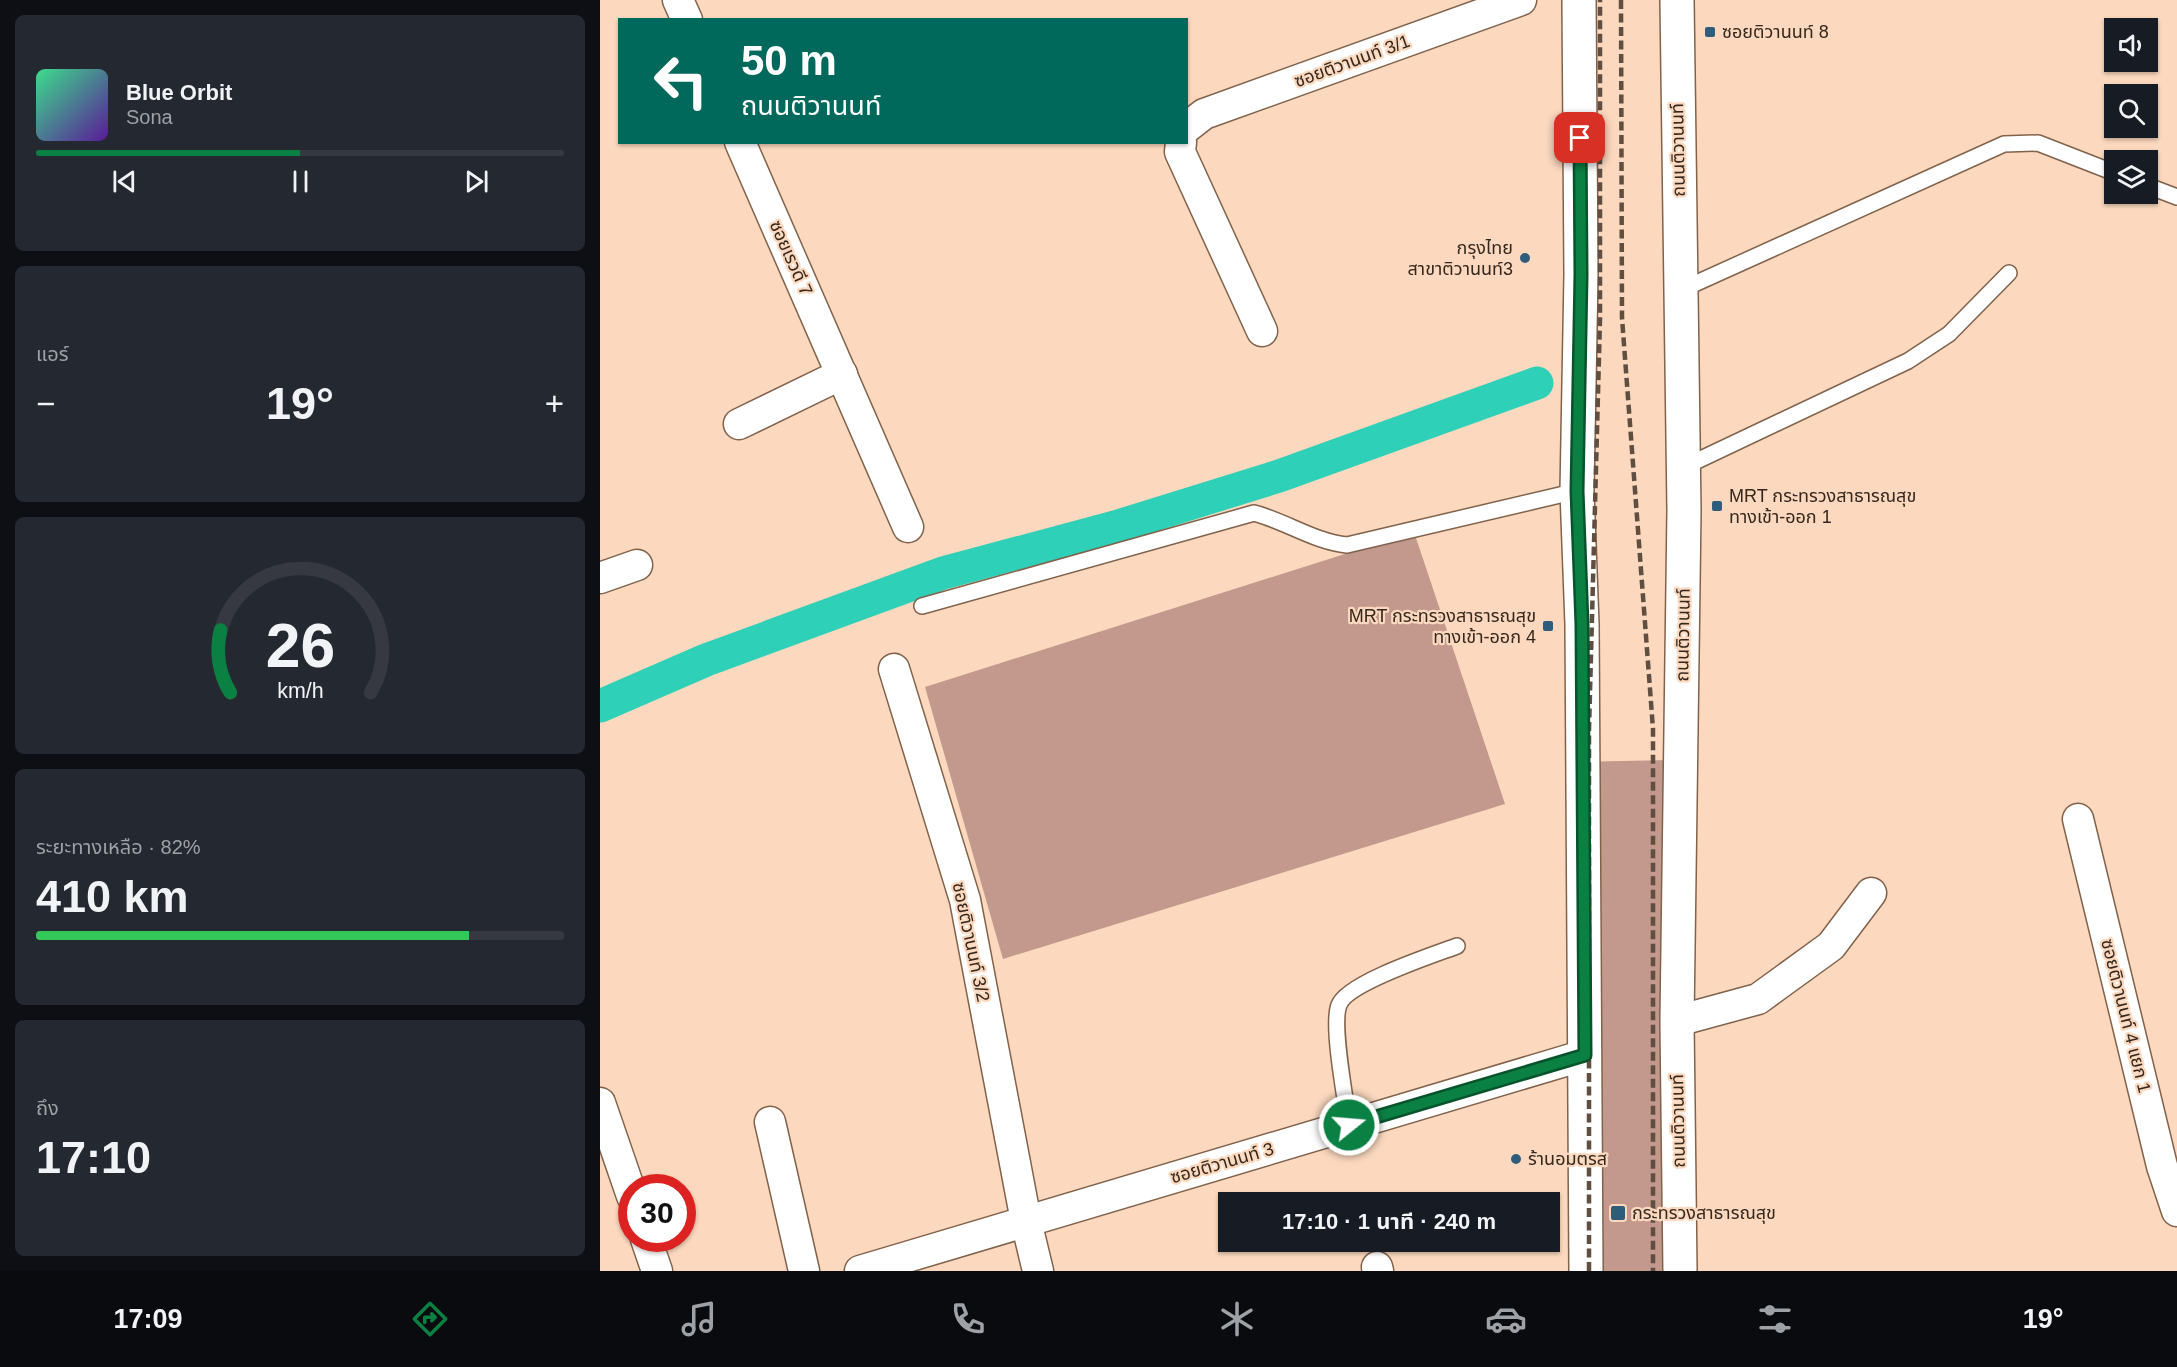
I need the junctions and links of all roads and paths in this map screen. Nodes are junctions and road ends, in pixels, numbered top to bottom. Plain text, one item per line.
1 (678, 0) edge
2 (1521, 0) edge
3 (1579, 0) edge
4 (1677, 0) edge
5 (686, 18) edge
6 (1188, 126) edge
7 (741, 144) edge
8 (1181, 144) edge
9 (2104, 169) edge
10 (2158, 190) edge
11 (2177, 197) edge
12 (2009, 273) dead end
13 (1680, 290) junction
14 (1262, 331) dead end
15 (842, 374) junction
16 (739, 424) dead end
17 (1684, 467) junction
18 (1577, 491) junction
19 (908, 527) dead end
20 (637, 565) dead end
21 (600, 578) edge
22 (922, 606) dead end
23 (894, 669) dead end
24 (2079, 819) dead end
25 (1871, 893) dead end
26 (1457, 946) dead end
27 (1677, 1021) junction
28 (1585, 1055) junction
29 (600, 1103) edge
30 (770, 1122) dead end
31 (1349, 1125) junction
32 (624, 1174) edge
33 (2177, 1211) edge
34 (1026, 1221) junction
35 (650, 1252) edge
36 (657, 1271) edge
37 (804, 1271) edge
38 (860, 1271) edge
39 (1038, 1271) edge
40 (1586, 1271) edge
41 (1680, 1271) edge

1 - 5 street
2 - 6 street, ซอยติวานนท์ 3/1
3 - 18 main road
4 - 13 main road, ถนนติวานนท์
7 - 15 street, ซอยเรวดี 7
8 - 14 street
9 - 13 lane
10 - 11 lane
12 - 17 lane
13 - 17 main road, ถนนติวานนท์
15 - 16 street
15 - 19 street, ซอยเรวดี 7
17 - 27 main road, ถนนติวานนท์
18 - 22 lane
18 - 28 main road
20 - 21 street
23 - 34 street, ซอยติวานนท์ 3/2
24 - 33 street, ซอยติวานนท์ 4 แยก 1
25 - 27 street
26 - 31 lane
27 - 41 main road, ถนนติวานนท์
28 - 31 street, ซอยติวานนท์ 3
28 - 40 main road
29 - 32 street
30 - 37 street
31 - 34 street, ซอยติวานนท์ 3
34 - 38 street, ซอยติวานนท์ 3
34 - 39 street
35 - 36 street

